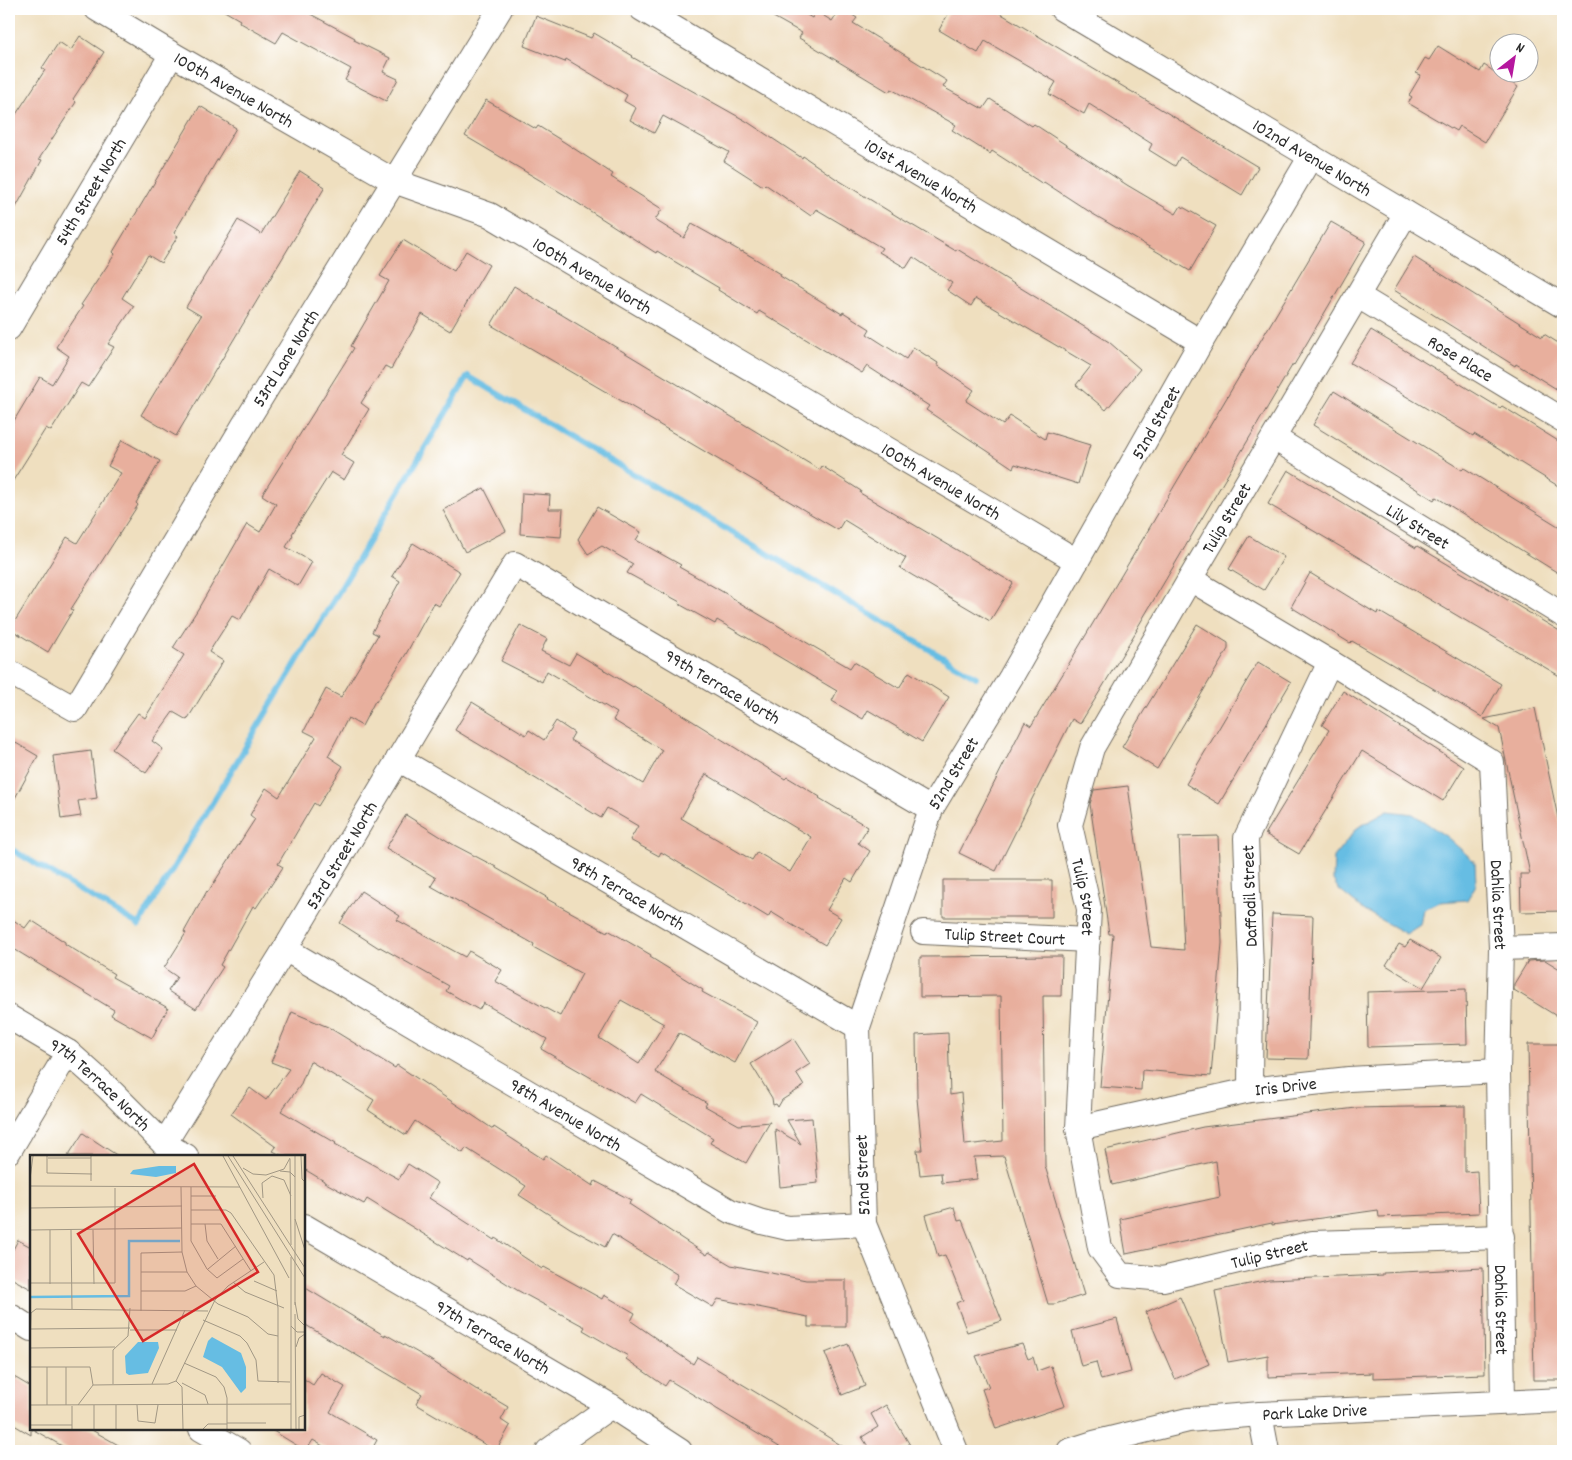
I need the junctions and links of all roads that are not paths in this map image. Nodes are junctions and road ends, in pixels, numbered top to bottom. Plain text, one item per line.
1 (97, 9) edge
2 (500, 9) edge
3 (642, 9) edge
4 (1062, 9) edge
5 (172, 54) junction
6 (1312, 156) junction
7 (394, 182) junction
8 (1406, 213) junction
9 (1358, 296) junction
10 (1563, 306) edge
11 (9, 328) edge
12 (1202, 342) junction
13 (1563, 420) edge
14 (1274, 438) junction
15 (1077, 561) junction
16 (515, 564) joint
17 (1190, 578) junction
18 (1563, 615) edge
19 (1330, 662) junction
20 (9, 672) edge
21 (398, 759) junction
22 (930, 808) junction
23 (923, 932) dead end
24 (1088, 940) junction
25 (1563, 946) edge
26 (1502, 948) junction
27 (286, 949) junction
28 (9, 1017) edge
29 (858, 1027) junction
30 (68, 1052) junction
31 (1498, 1071) junction
32 (1250, 1090) junction
33 (1078, 1128) junction
34 (164, 1144) junction
35 (9, 1151) edge
36 (184, 1155) edge
37 (864, 1224) junction
38 (305, 1227) edge
39 (1502, 1237) junction
40 (9, 1315) edge
41 (30, 1327) edge
42 (1563, 1400) edge
43 (1503, 1402) junction
44 (611, 1406) junction
45 (1260, 1414) junction
46 (203, 1430) edge
47 (239, 1451) edge
48 (548, 1451) edge
49 (680, 1451) edge
50 (956, 1451) edge
51 (1069, 1451) edge
52 (1267, 1451) edge

1 - 5 street, 100th Avenue North
2 - 7 street, 53rd Lane North
3 - 12 street, 101st Avenue North
4 - 6 street, 102nd Avenue North
5 - 7 street, 100th Avenue North
5 - 11 street, 54th Street North
6 - 8 street, 102nd Avenue North
6 - 12 street, 52nd Street
7 - 15 street, 100th Avenue North
7 - 20 street, 53rd Lane North
8 - 9 street, Tulip Street
8 - 10 street, 102nd Avenue North
9 - 13 street, Rose Place
9 - 14 street, Tulip Street
12 - 15 street, 52nd Street
14 - 17 street, Tulip Street
14 - 18 street, Lily Street
15 - 22 street, 52nd Street
16 - 21 street, 53rd Street North
16 - 22 street, 99th Terrace North
17 - 19 street, Dahlia Street
17 - 24 street, Tulip Street
19 - 26 street, Dahlia Street
19 - 32 street, Daffodil Street
21 - 27 street, 53rd Street North
21 - 29 street, 98th Terrace North
22 - 29 street, 52nd Street
23 - 24 street, Tulip Street Court
24 - 33 street, Tulip Street
25 - 26 street
26 - 31 street, Dahlia Street
27 - 34 street, 53rd Street North
27 - 37 street, 98th Avenue North
28 - 30 street, 97th Terrace North
29 - 37 street, 52nd Street
30 - 34 street, 97th Terrace North
30 - 35 street
31 - 32 street, Iris Drive
31 - 39 street, Dahlia Street
32 - 33 street, Iris Drive
33 - 39 street, Tulip Street
34 - 36 street, 97th Terrace North
37 - 50 street, 52nd Street
38 - 44 street, 97th Terrace North
39 - 43 street, Dahlia Street
40 - 41 street
42 - 43 street, Park Lake Drive
43 - 45 street, Park Lake Drive
44 - 48 street
44 - 49 street, 97th Terrace North
45 - 51 street, Park Lake Drive
45 - 52 street
46 - 47 street

